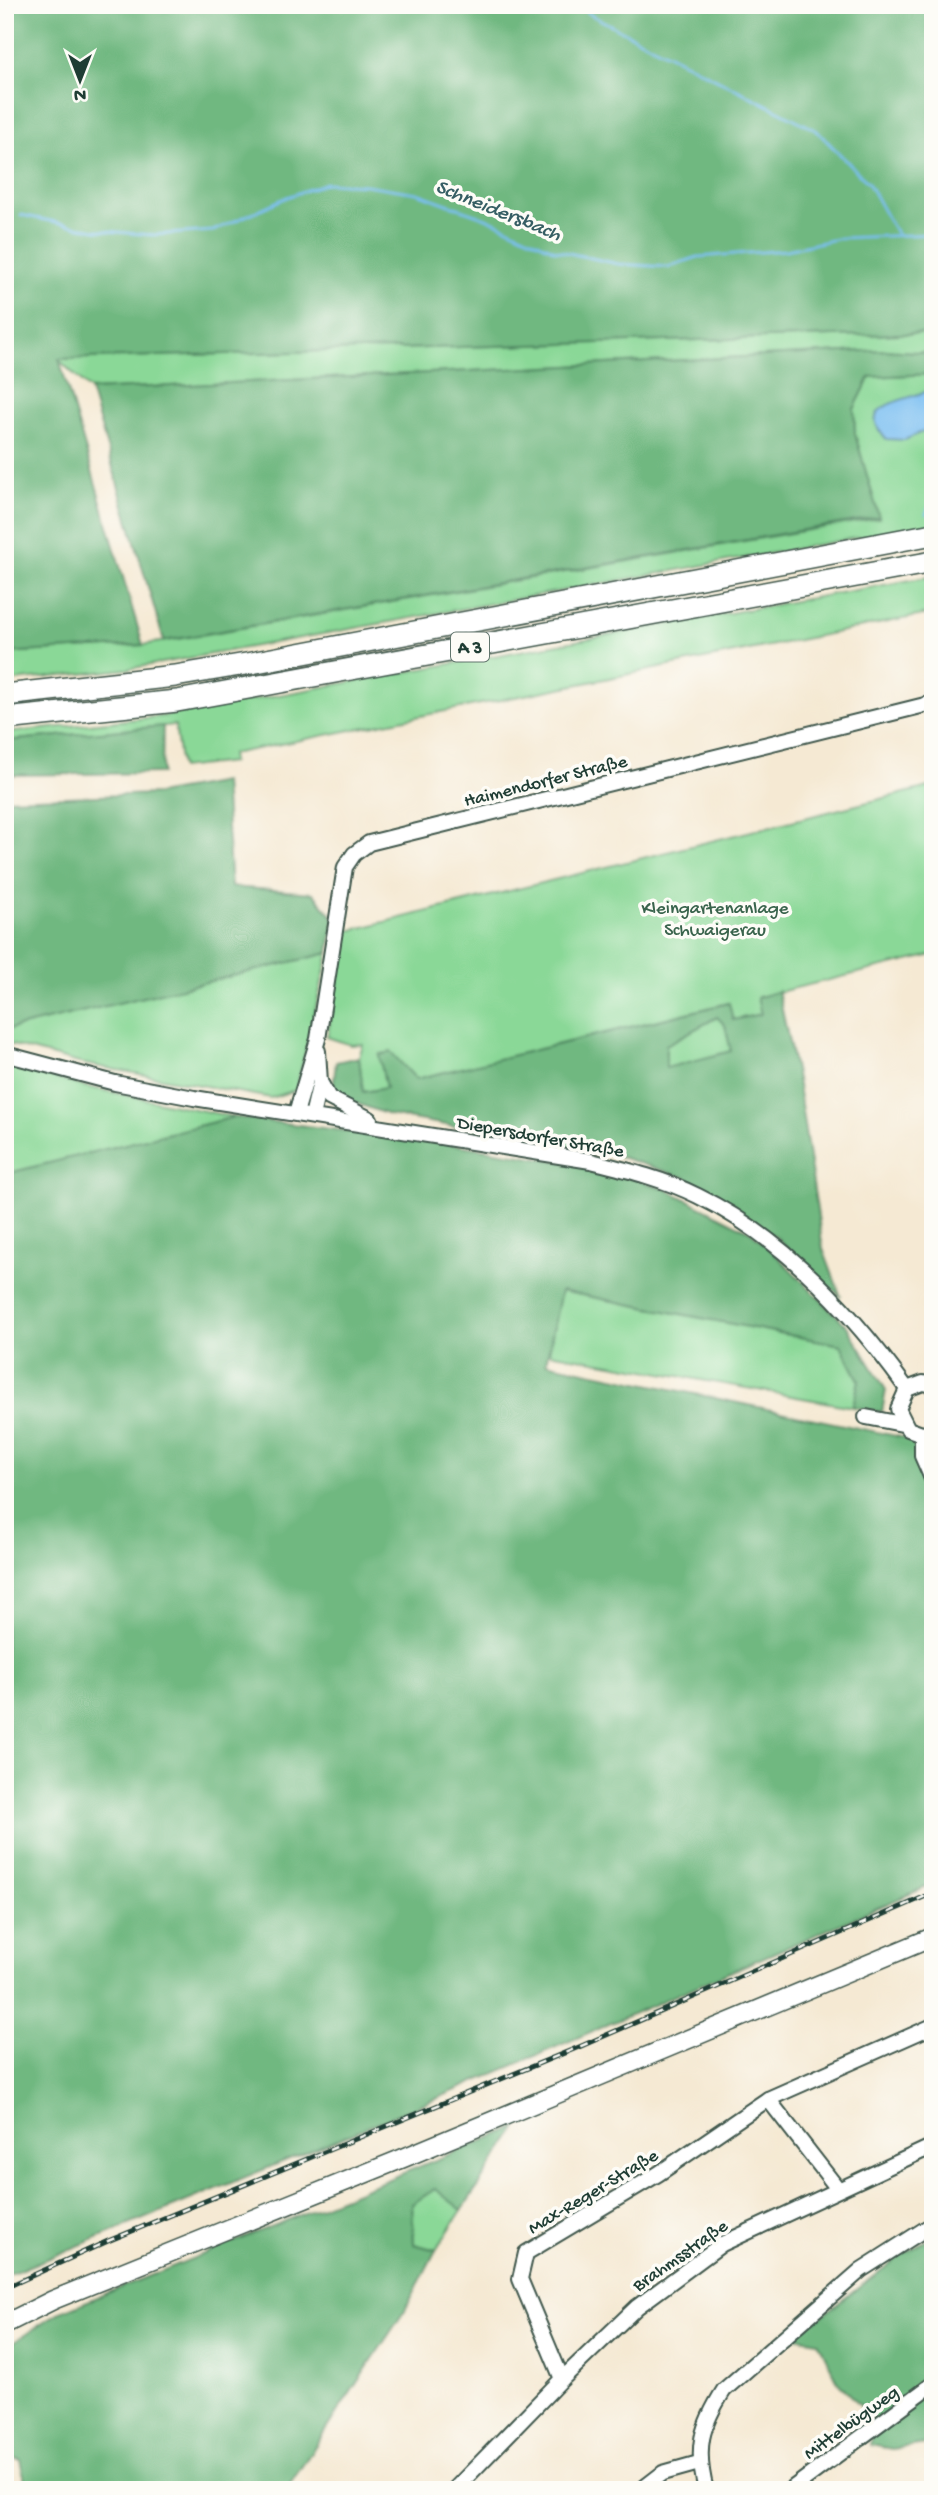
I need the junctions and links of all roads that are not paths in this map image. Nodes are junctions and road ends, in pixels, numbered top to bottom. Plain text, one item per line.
1 (933, 534) edge
2 (933, 562) edge
3 (5, 695) edge
4 (933, 703) edge
5 (5, 719) edge
6 (318, 1039) junction
7 (5, 1054) edge
8 (320, 1082) junction
9 (296, 1113) junction
10 (312, 1116) junction
11 (390, 1128) junction
12 (933, 1385) edge
13 (903, 1395) junction
14 (902, 1424) junction
15 (927, 1434) edge
16 (933, 1482) edge
17 (933, 1926) edge
18 (933, 1937) edge
19 (891, 1954) junction
20 (933, 2026) edge
21 (768, 2099) junction
22 (933, 2146) edge
23 (838, 2189) junction
24 (933, 2224) edge
25 (5, 2324) edge
26 (562, 2379) junction
27 (933, 2384) edge
28 (699, 2463) junction
29 (454, 2490) edge
30 (641, 2490) edge
31 (706, 2490) edge
32 (790, 2490) edge

1 - 3 highway, A 3
2 - 5 highway, A 3
4 - 6 street, Haimendorfer Straße
6 - 8 street, Haimendorfer Straße
6 - 9 street, Haimendorfer Straße
7 - 9 street, Diepersdorfer Straße
8 - 10 street, Haimendorfer Straße
8 - 11 street
9 - 10 street, Diepersdorfer Straße
10 - 11 street, Diepersdorfer Straße
11 - 13 street, Diepersdorfer Straße
12 - 13 street
13 - 14 street
13 - 14 street
14 - 15 street
15 - 16 street
17 - 19 main road
18 - 19 main road
19 - 25 main road
20 - 21 street, Max-Reger-Straße
21 - 23 street
21 - 26 street, Max-Reger-Straße
22 - 23 street, Brahmsstraße
23 - 26 street, Brahmsstraße
24 - 28 street
26 - 29 street
27 - 32 street, Mittelbügweg
28 - 30 street
28 - 31 street

